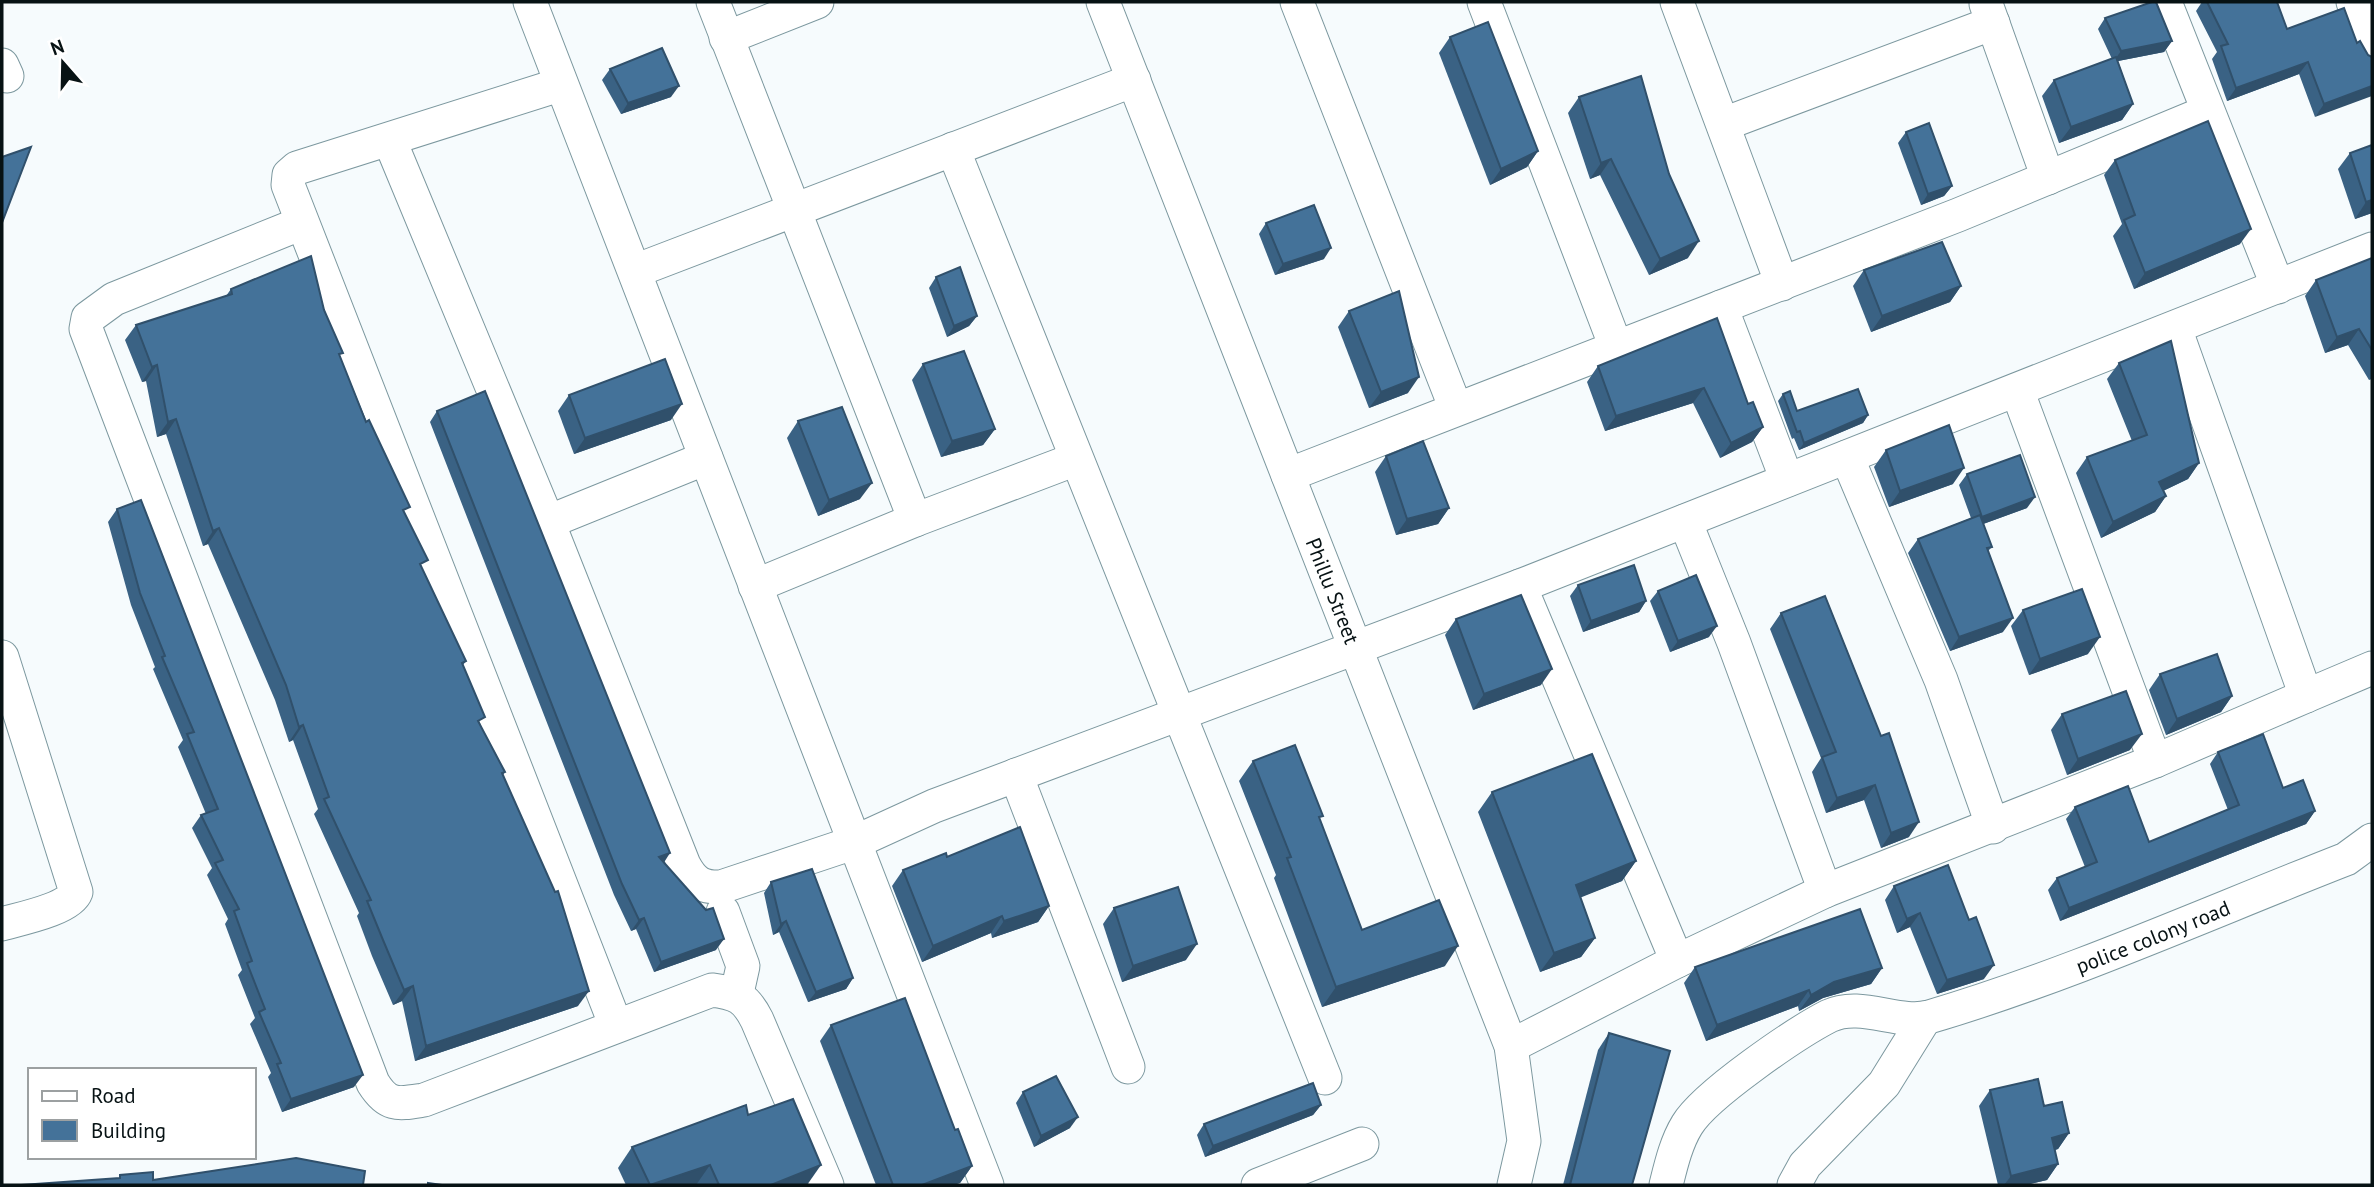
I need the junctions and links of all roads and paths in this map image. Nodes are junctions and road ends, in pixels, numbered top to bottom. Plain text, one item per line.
1 (530, 2) edge
2 (713, 2) edge
3 (817, 2) edge
4 (1103, 2) edge
5 (1297, 2) edge
6 (1484, 2) edge
7 (1677, 2) edge
8 (2165, 2) edge
9 (2353, 2) edge
10 (1989, 12) edge
11 (726, 38) junction
12 (2372, 53) edge
13 (1134, 80) junction
14 (559, 85) junction
15 (2207, 112) junction
16 (1724, 124) junction
17 (390, 141) junction
18 (953, 149) junction
19 (2048, 178) junction
20 (792, 211) junction
21 (302, 223) junction
22 (2372, 249) edge
23 (635, 271) junction
24 (1782, 284) junction
25 (2278, 287) junction
26 (1721, 307) junction
27 (2175, 328) junction
28 (1616, 347) junction
29 (2017, 390) junction
30 (1456, 409) junction
31 (1847, 457) junction
32 (706, 458) junction
33 (1076, 459) junction
34 (1288, 475) junction
35 (1787, 480) junction
36 (915, 520) junction
37 (1685, 521) junction
38 (548, 522) junction
39 (755, 586) junction
40 (1520, 586) junction
41 (1356, 649) junction
42 (2, 657) edge
43 (2372, 668) edge
44 (2306, 696) junction
45 (1177, 713) junction
46 (15, 745) edge
47 (2155, 761) junction
48 (1016, 775) junction
49 (1993, 827) junction
50 (2372, 840) edge
51 (853, 843) junction
52 (1825, 891) junction
53 (723, 912) dead end
54 (2, 925) edge
55 (1677, 961) junction
56 (737, 993) junction
57 (1925, 1018) junction
58 (616, 1026) junction
59 (1511, 1046) junction
60 (1128, 1066) dead end
61 (1325, 1078) dead end
62 (1363, 1144) dead end
63 (827, 1185) edge
64 (987, 1185) edge
65 (1258, 1185) edge
66 (1514, 1185) edge
67 (1666, 1185) edge
68 (1794, 1185) edge

1 - 14 street
2 - 11 street
3 - 11 street
4 - 13 street, Phillu Street
5 - 30 street
6 - 28 street
7 - 16 street
8 - 15 street
9 - 12 street
10 - 16 street
10 - 19 street
11 - 20 street
13 - 18 street
13 - 34 street, Phillu Street
14 - 17 street
14 - 23 street
15 - 19 street
15 - 25 street
16 - 24 street
17 - 21 street
17 - 38 street
18 - 20 street
18 - 33 street
19 - 24 street
20 - 23 street
20 - 36 street
21 - 58 street
21 - 58 street
22 - 25 street
23 - 32 street
24 - 26 street
25 - 27 street
26 - 28 street
26 - 35 street
27 - 29 street
27 - 44 street
28 - 30 street
29 - 31 street
29 - 47 street
30 - 34 street
31 - 35 street
31 - 49 street
32 - 38 street
32 - 39 street
33 - 36 street
33 - 45 street
34 - 41 street, Phillu Street
35 - 37 street
36 - 39 street
37 - 40 street
37 - 52 street
38 - 51 street
39 - 51 street
40 - 41 street
40 - 55 street
41 - 45 street
41 - 59 street, Phillu Street
42 - 46 street
43 - 44 street
44 - 47 street
45 - 48 street
45 - 61 street
46 - 54 street
47 - 49 street
48 - 51 street
48 - 60 street
49 - 52 street
50 - 57 street, police colony road
51 - 64 street
52 - 55 street
53 - 56 street
55 - 59 street
56 - 58 street
56 - 63 street
57 - 67 street, police colony road
57 - 68 street
59 - 66 street, Phillu Street
62 - 65 street

